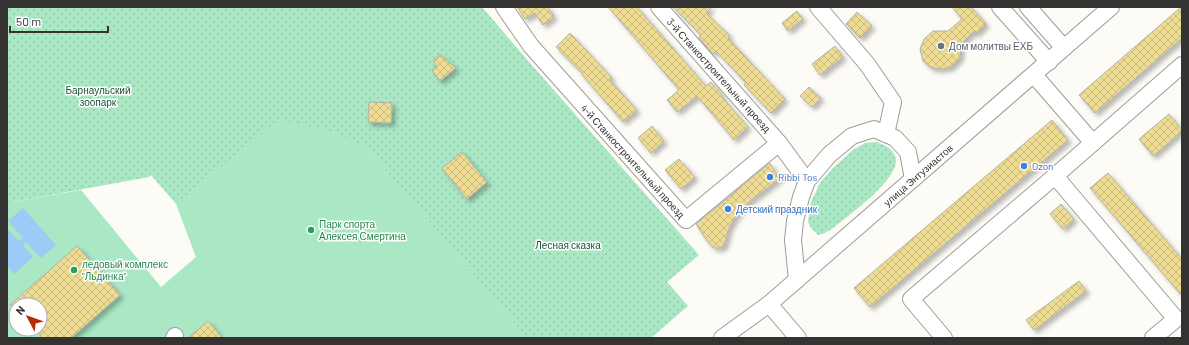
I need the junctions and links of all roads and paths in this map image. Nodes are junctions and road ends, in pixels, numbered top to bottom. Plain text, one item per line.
1 (504, 7) edge
2 (659, 7) edge
3 (818, 7) edge
4 (1000, 7) edge
5 (1028, 7) edge
6 (1111, 7) edge
7 (1064, 48) junction
8 (1049, 62) junction
9 (1182, 65) edge
10 (1034, 75) junction
11 (886, 134) junction
12 (779, 143) junction
13 (1093, 143) junction
14 (1055, 176) junction
15 (913, 179) junction
16 (807, 181) junction
17 (797, 280) junction
18 (769, 304) junction
19 (722, 338) edge
20 (798, 338) edge
21 (944, 338) edge
22 (1153, 338) edge

1 - 12 street, 4-й Станкостроительный проезд
2 - 12 street, 3-й Станкостроительный проезд
3 - 11 street
4 - 8 street
5 - 7 street
6 - 7 street, улица Энтузиастов
7 - 8 street, улица Энтузиастов
8 - 10 street, улица Энтузиастов
9 - 13 street
10 - 13 street
10 - 15 street, улица Энтузиастов
11 - 15 street
11 - 16 street
12 - 16 street
13 - 14 street
14 - 21 street
14 - 22 street
15 - 17 street, улица Энтузиастов
16 - 17 street
17 - 18 street, улица Энтузиастов
18 - 19 street, улица Энтузиастов
18 - 20 street

